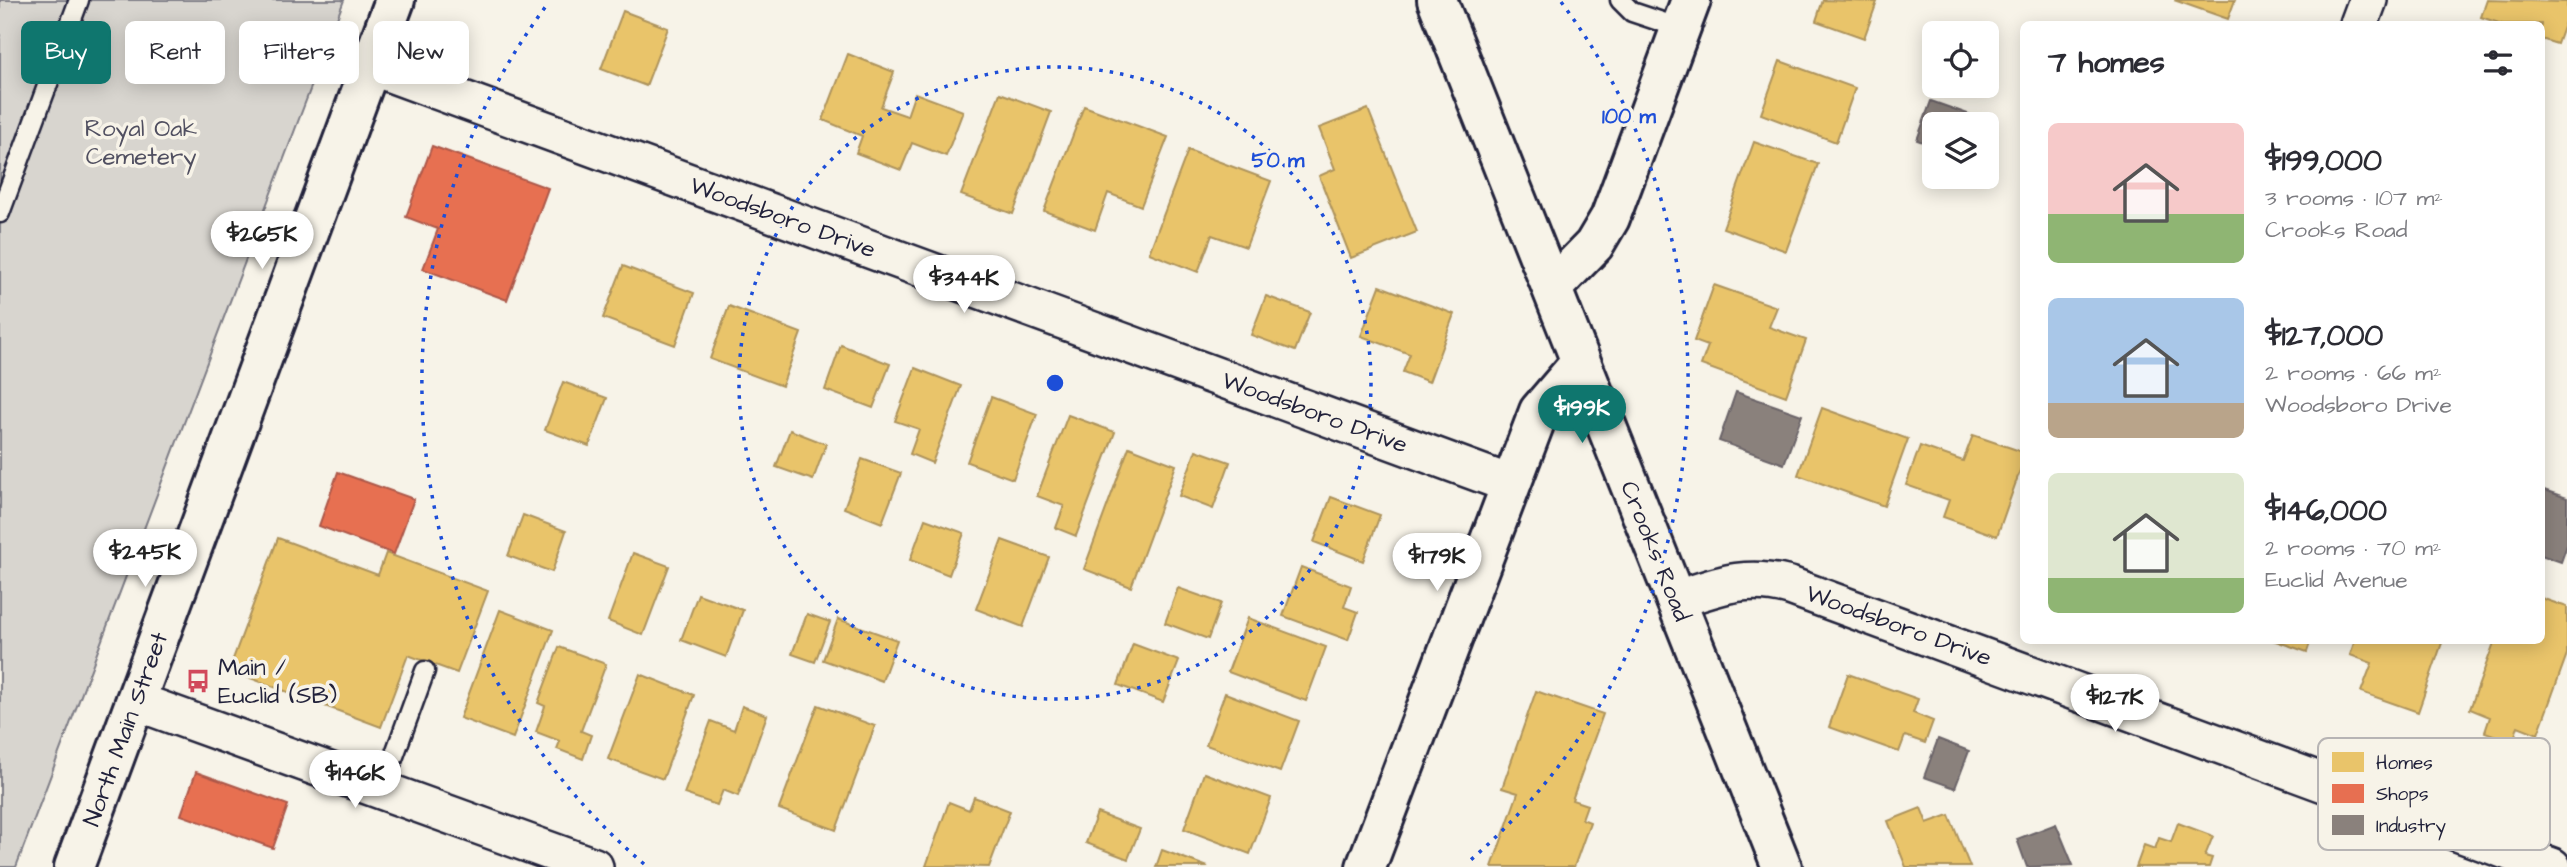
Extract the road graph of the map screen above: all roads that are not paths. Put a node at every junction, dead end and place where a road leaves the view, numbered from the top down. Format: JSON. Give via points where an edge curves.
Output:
{"nodes":[{"id":1,"x":79,"y":0,"type":"edge"},
{"id":2,"x":395,"y":0,"type":"edge"},
{"id":3,"x":1437,"y":0,"type":"edge"},
{"id":4,"x":1620,"y":0,"type":"edge"},
{"id":5,"x":2368,"y":0,"type":"edge"},
{"id":6,"x":1686,"y":14,"type":"edge"},
{"id":7,"x":2360,"y":21,"type":"edge"},
{"id":8,"x":372,"y":66,"type":"junction"},
{"id":9,"x":0,"y":213,"type":"edge"},
{"id":10,"x":1552,"y":288,"type":"junction"},
{"id":11,"x":1581,"y":362,"type":"junction"},
{"id":12,"x":1510,"y":484,"type":"junction"},
{"id":13,"x":1675,"y":600,"type":"junction"},
{"id":14,"x":425,"y":671,"type":"dead end"},
{"id":15,"x":135,"y":701,"type":"junction"},
{"id":16,"x":2318,"y":781,"type":"edge"},
{"id":17,"x":382,"y":789,"type":"junction"},
{"id":18,"x":2506,"y":850,"type":"edge"},
{"id":19,"x":74,"y":867,"type":"edge"},
{"id":20,"x":594,"y":867,"type":"edge"},
{"id":21,"x":1366,"y":867,"type":"edge"},
{"id":22,"x":1782,"y":867,"type":"edge"},
{"id":23,"x":2552,"y":867,"type":"edge"}],
"edges":[{"from":1,"to":9,"type":"lane"},
{"from":2,"to":8,"type":"main road","name":"North Main Street"},
{"from":3,"to":10,"type":"main road","name":"Crooks Road"},
{"from":4,"to":6,"type":"lane","via":[[1632,12]]},
{"from":5,"to":7,"type":"street"},
{"from":6,"to":10,"type":"main road","via":[[1610,218],[1594,244]]},
{"from":8,"to":12,"type":"street","name":"Woodsboro Drive"},
{"from":8,"to":15,"type":"main road","name":"North Main Street"},
{"from":10,"to":11,"type":"main road","name":"Crooks Road"},
{"from":11,"to":12,"type":"main road","via":[[1539,411]]},
{"from":11,"to":13,"type":"main road","name":"Crooks Road"},
{"from":12,"to":21,"type":"main road"},
{"from":13,"to":16,"type":"street","name":"Woodsboro Drive","via":[[1750,579],[1790,586]]},
{"from":13,"to":22,"type":"main road","name":"Crooks Road"},
{"from":14,"to":17,"type":"lane"},
{"from":15,"to":17,"type":"street"},
{"from":15,"to":19,"type":"main road","name":"North Main Street"},
{"from":17,"to":20,"type":"street"},
{"from":18,"to":23,"type":"street","name":"Woodsboro Drive"}]}
